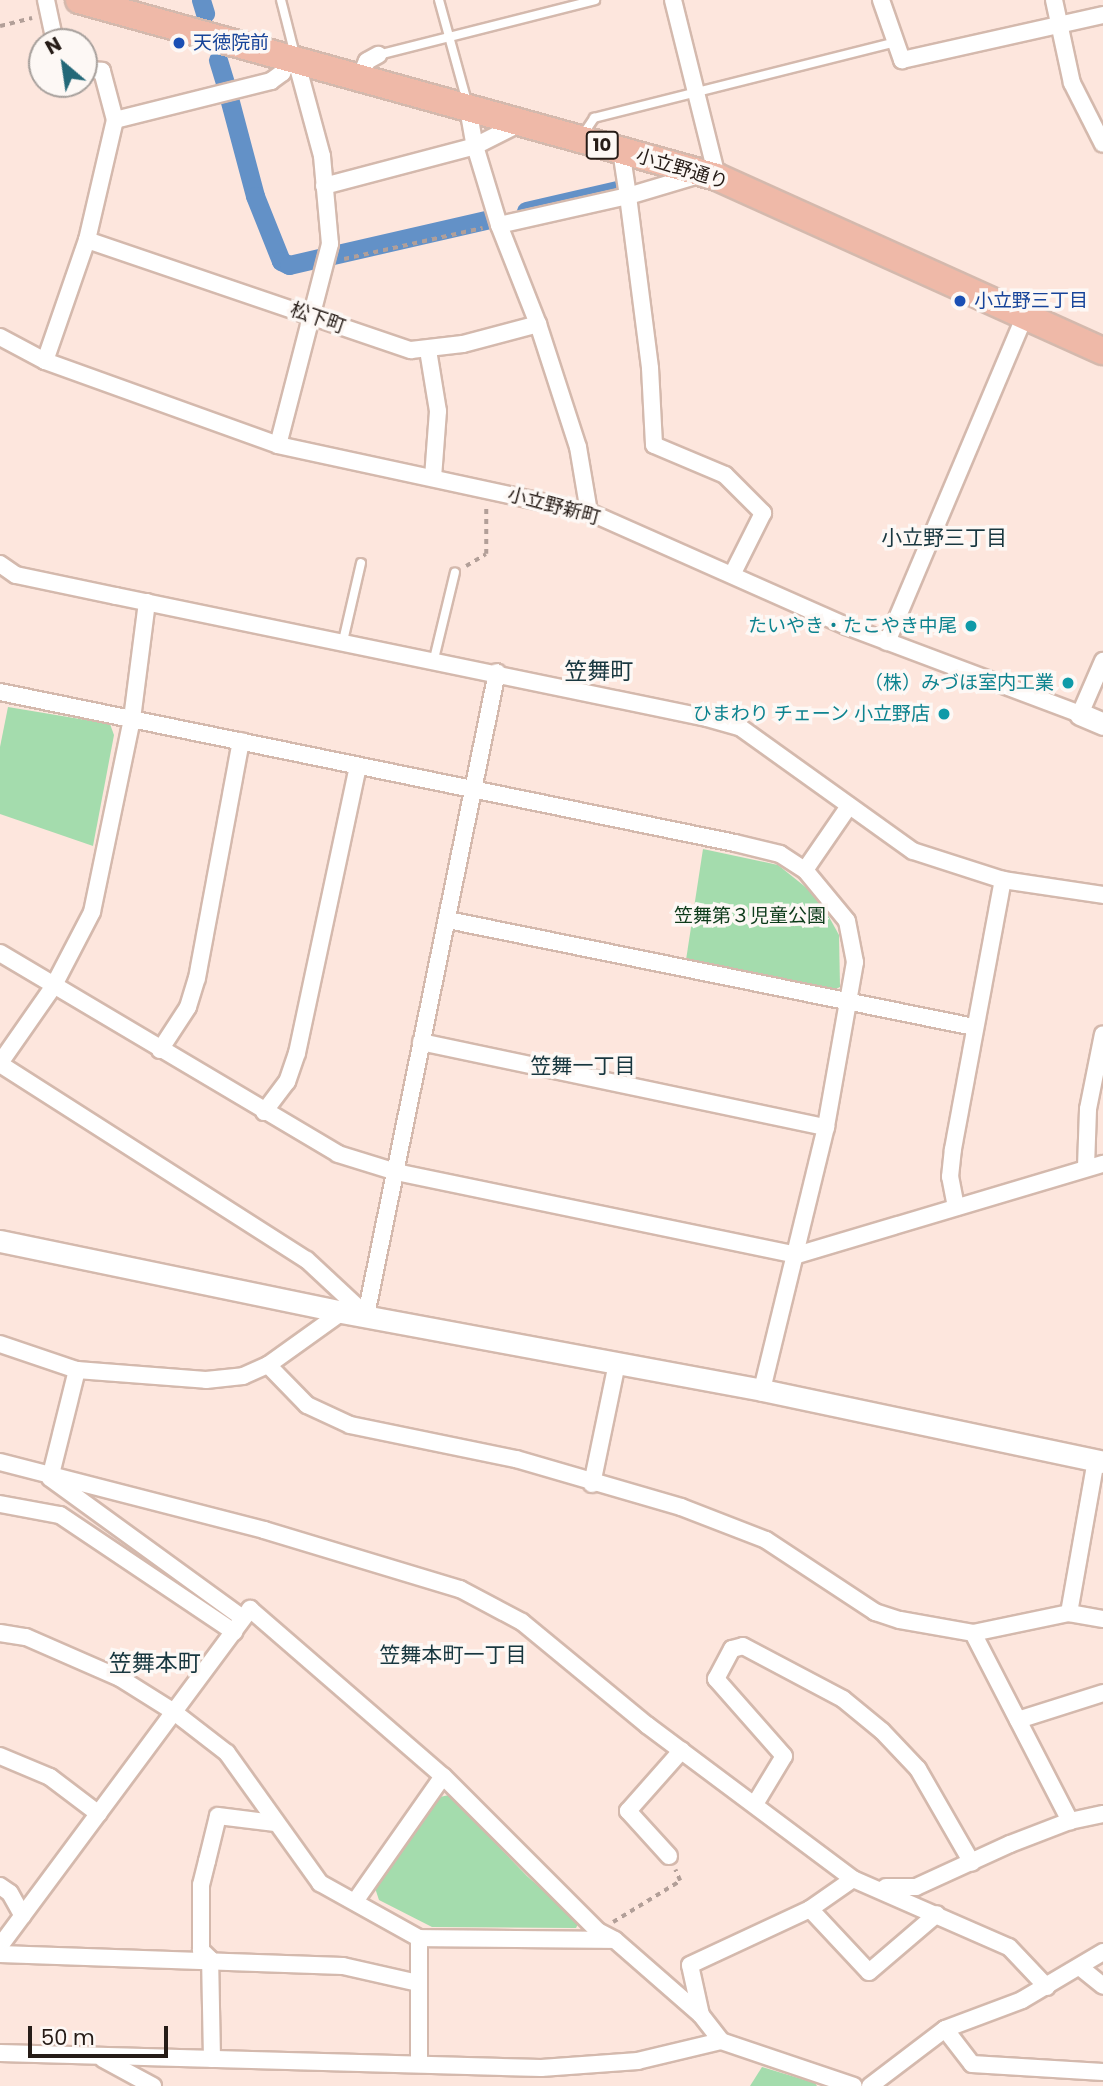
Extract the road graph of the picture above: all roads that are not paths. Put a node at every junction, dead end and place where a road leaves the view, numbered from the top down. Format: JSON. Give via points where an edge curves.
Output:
{"nodes":[{"id":1,"x":79,"y":0,"type":"edge"},
{"id":2,"x":281,"y":0,"type":"edge"},
{"id":3,"x":439,"y":0,"type":"edge"},
{"id":4,"x":595,"y":0,"type":"edge"},
{"id":5,"x":673,"y":0,"type":"edge"},
{"id":6,"x":881,"y":0,"type":"edge"},
{"id":7,"x":1054,"y":0,"type":"edge"},
{"id":8,"x":48,"y":7,"type":"edge"},
{"id":9,"x":1103,"y":15,"type":"edge"},
{"id":10,"x":1059,"y":23,"type":"junction"},
{"id":11,"x":52,"y":28,"type":"edge"},
{"id":12,"x":449,"y":37,"type":"junction"},
{"id":13,"x":893,"y":43,"type":"junction"},
{"id":14,"x":378,"y":55,"type":"joint"},
{"id":15,"x":293,"y":59,"type":"junction"},
{"id":16,"x":98,"y":71,"type":"edge"},
{"id":17,"x":360,"y":78,"type":"junction"},
{"id":18,"x":696,"y":91,"type":"junction"},
{"id":19,"x":468,"y":108,"type":"junction"},
{"id":20,"x":115,"y":120,"type":"junction"},
{"id":21,"x":521,"y":123,"type":"junction"},
{"id":22,"x":580,"y":139,"type":"junction"},
{"id":23,"x":1103,"y":144,"type":"edge"},
{"id":24,"x":475,"y":146,"type":"junction"},
{"id":25,"x":621,"y":150,"type":"junction"},
{"id":26,"x":711,"y":175,"type":"junction"},
{"id":27,"x":324,"y":186,"type":"junction"},
{"id":28,"x":628,"y":196,"type":"junction"},
{"id":29,"x":499,"y":225,"type":"junction"},
{"id":30,"x":87,"y":240,"type":"junction"},
{"id":31,"x":312,"y":316,"type":"junction"},
{"id":32,"x":1025,"y":316,"type":"junction"},
{"id":33,"x":538,"y":324,"type":"junction"},
{"id":34,"x":0,"y":337,"type":"edge"},
{"id":35,"x":428,"y":350,"type":"junction"},
{"id":36,"x":1103,"y":351,"type":"edge"},
{"id":37,"x":45,"y":361,"type":"junction"},
{"id":38,"x":278,"y":445,"type":"junction"},
{"id":39,"x":433,"y":477,"type":"junction"},
{"id":40,"x":589,"y":512,"type":"junction"},
{"id":41,"x":0,"y":564,"type":"edge"},
{"id":42,"x":361,"y":564,"type":"dead end"},
{"id":43,"x":455,"y":572,"type":"road end"},
{"id":44,"x":733,"y":573,"type":"junction"},
{"id":45,"x":147,"y":602,"type":"junction"},
{"id":46,"x":343,"y":641,"type":"junction"},
{"id":47,"x":887,"y":642,"type":"junction"},
{"id":48,"x":435,"y":659,"type":"junction"},
{"id":49,"x":1103,"y":661,"type":"edge"},
{"id":50,"x":497,"y":673,"type":"junction"},
{"id":51,"x":0,"y":692,"type":"edge"},
{"id":52,"x":1080,"y":714,"type":"junction"},
{"id":53,"x":1103,"y":716,"type":"edge"},
{"id":54,"x":132,"y":719,"type":"junction"},
{"id":55,"x":1103,"y":724,"type":"edge"},
{"id":56,"x":241,"y":741,"type":"junction"},
{"id":57,"x":358,"y":765,"type":"junction"},
{"id":58,"x":474,"y":787,"type":"junction"},
{"id":59,"x":849,"y":806,"type":"junction"},
{"id":60,"x":805,"y":870,"type":"junction"},
{"id":61,"x":1003,"y":880,"type":"junction"},
{"id":62,"x":1103,"y":895,"type":"edge"},
{"id":63,"x":448,"y":920,"type":"junction"},
{"id":64,"x":0,"y":953,"type":"edge"},
{"id":65,"x":53,"y":987,"type":"junction"},
{"id":66,"x":849,"y":1000,"type":"junction"},
{"id":67,"x":974,"y":1027,"type":"junction"},
{"id":68,"x":1103,"y":1034,"type":"edge"},
{"id":69,"x":421,"y":1042,"type":"junction"},
{"id":70,"x":160,"y":1050,"type":"junction"},
{"id":71,"x":0,"y":1063,"type":"edge"},
{"id":72,"x":264,"y":1112,"type":"junction"},
{"id":73,"x":826,"y":1127,"type":"junction"},
{"id":74,"x":1103,"y":1164,"type":"edge"},
{"id":75,"x":1086,"y":1167,"type":"junction"},
{"id":76,"x":396,"y":1172,"type":"junction"},
{"id":77,"x":956,"y":1207,"type":"junction"},
{"id":78,"x":0,"y":1241,"type":"edge"},
{"id":79,"x":797,"y":1255,"type":"junction"},
{"id":80,"x":342,"y":1312,"type":"junction"},
{"id":81,"x":366,"y":1315,"type":"junction"},
{"id":82,"x":0,"y":1344,"type":"edge"},
{"id":83,"x":617,"y":1363,"type":"junction"},
{"id":84,"x":268,"y":1365,"type":"junction"},
{"id":85,"x":77,"y":1370,"type":"junction"},
{"id":86,"x":762,"y":1390,"type":"junction"},
{"id":87,"x":1100,"y":1461,"type":"edge"},
{"id":88,"x":0,"y":1462,"type":"edge"},
{"id":89,"x":50,"y":1478,"type":"junction"},
{"id":90,"x":592,"y":1485,"type":"junction"},
{"id":91,"x":0,"y":1504,"type":"edge"},
{"id":92,"x":1069,"y":1613,"type":"junction"},
{"id":93,"x":243,"y":1618,"type":"junction"},
{"id":94,"x":1103,"y":1619,"type":"edge"},
{"id":95,"x":233,"y":1632,"type":"junction"},
{"id":96,"x":0,"y":1633,"type":"edge"},
{"id":97,"x":973,"y":1633,"type":"junction"},
{"id":98,"x":1103,"y":1693,"type":"edge"},
{"id":99,"x":174,"y":1712,"type":"junction"},
{"id":100,"x":1018,"y":1720,"type":"junction"},
{"id":101,"x":682,"y":1750,"type":"junction"},
{"id":102,"x":0,"y":1756,"type":"edge"},
{"id":103,"x":443,"y":1776,"type":"junction"},
{"id":104,"x":755,"y":1804,"type":"junction"},
{"id":105,"x":99,"y":1814,"type":"junction"},
{"id":106,"x":1103,"y":1814,"type":"edge"},
{"id":107,"x":1070,"y":1821,"type":"junction"},
{"id":108,"x":274,"y":1824,"type":"junction"},
{"id":109,"x":668,"y":1856,"type":"road end"},
{"id":110,"x":972,"y":1863,"type":"junction"},
{"id":111,"x":853,"y":1879,"type":"junction"},
{"id":112,"x":0,"y":1886,"type":"edge"},
{"id":113,"x":880,"y":1887,"type":"junction"},
{"id":114,"x":356,"y":1900,"type":"junction"},
{"id":115,"x":810,"y":1909,"type":"junction"},
{"id":116,"x":937,"y":1914,"type":"junction"},
{"id":117,"x":23,"y":1916,"type":"junction"},
{"id":118,"x":419,"y":1938,"type":"junction"},
{"id":119,"x":615,"y":1940,"type":"junction"},
{"id":120,"x":0,"y":1946,"type":"edge"},
{"id":121,"x":1103,"y":1952,"type":"edge"},
{"id":122,"x":0,"y":1954,"type":"edge"},
{"id":123,"x":210,"y":1959,"type":"junction"},
{"id":124,"x":1081,"y":1968,"type":"junction"},
{"id":125,"x":418,"y":1983,"type":"junction"},
{"id":126,"x":1103,"y":1986,"type":"edge"},
{"id":127,"x":1047,"y":1987,"type":"junction"},
{"id":128,"x":701,"y":2015,"type":"junction"},
{"id":129,"x":945,"y":2029,"type":"junction"},
{"id":130,"x":721,"y":2041,"type":"junction"},
{"id":131,"x":0,"y":2053,"type":"edge"},
{"id":132,"x":97,"y":2057,"type":"junction"},
{"id":133,"x":212,"y":2059,"type":"junction"},
{"id":134,"x":419,"y":2064,"type":"junction"},
{"id":135,"x":1103,"y":2072,"type":"edge"},
{"id":136,"x":148,"y":2085,"type":"edge"},
{"id":137,"x":854,"y":2086,"type":"edge"},
{"id":138,"x":870,"y":2086,"type":"edge"}],
"edges":[{"from":1,"to":15,"type":"main road","name":"小立野通り","number":"10"},
{"from":2,"to":15,"type":"lane"},
{"from":3,"to":12,"type":"lane"},
{"from":4,"to":12,"type":"lane"},
{"from":5,"to":18,"type":"street"},
{"from":6,"to":13,"type":"street"},
{"from":7,"to":10,"type":"street"},
{"from":8,"to":11,"type":"street"},
{"from":9,"to":10,"type":"street"},
{"from":10,"to":13,"type":"street","via":[[902,60]]},
{"from":10,"to":23,"type":"street","via":[[1072,83]]},
{"from":12,"to":14,"type":"lane"},
{"from":12,"to":19,"type":"lane"},
{"from":13,"to":18,"type":"lane"},
{"from":14,"to":17,"type":"street","via":[[367,61]]},
{"from":15,"to":17,"type":"main road","name":"小立野通り","number":"10"},
{"from":15,"to":20,"type":"street","via":[[271,81]]},
{"from":15,"to":27,"type":"street","via":[[322,156]]},
{"from":16,"to":20,"type":"street","via":[[102,71]]},
{"from":17,"to":19,"type":"main road","name":"小立野通り","number":"10"},
{"from":18,"to":22,"type":"lane","via":[[594,118]]},
{"from":18,"to":26,"type":"street"},
{"from":19,"to":21,"type":"main road","name":"小立野通り","number":"10"},
{"from":19,"to":24,"type":"street"},
{"from":20,"to":30,"type":"street"},
{"from":21,"to":22,"type":"main road","name":"小立野通り","number":"10"},
{"from":21,"to":24,"type":"street"},
{"from":22,"to":25,"type":"main road","name":"小立野通り","number":"10"},
{"from":24,"to":27,"type":"street"},
{"from":24,"to":29,"type":"street"},
{"from":25,"to":26,"type":"main road","name":"小立野通り","number":"10"},
{"from":25,"to":28,"type":"street"},
{"from":26,"to":28,"type":"street"},
{"from":26,"to":32,"type":"main road","name":"小立野通り","number":"10"},
{"from":27,"to":31,"type":"street","via":[[330,243]]},
{"from":28,"to":29,"type":"street"},
{"from":28,"to":44,"type":"street","via":[[650,368],[654,445],[725,475],[763,513]]},
{"from":29,"to":33,"type":"street"},
{"from":30,"to":31,"type":"street","name":"松下町"},
{"from":30,"to":37,"type":"street"},
{"from":31,"to":35,"type":"street","name":"松下町","via":[[411,350]]},
{"from":31,"to":38,"type":"street"},
{"from":32,"to":36,"type":"main road","name":"小立野通り","number":"10"},
{"from":32,"to":47,"type":"street"},
{"from":33,"to":35,"type":"street"},
{"from":33,"to":40,"type":"street","via":[[578,447]]},
{"from":34,"to":37,"type":"street","name":"小立野新町"},
{"from":35,"to":39,"type":"street","via":[[438,411]]},
{"from":37,"to":38,"type":"street","name":"小立野新町"},
{"from":38,"to":39,"type":"street","name":"小立野新町"},
{"from":39,"to":40,"type":"street","name":"小立野新町"},
{"from":40,"to":44,"type":"street","name":"小立野新町"},
{"from":41,"to":45,"type":"street","via":[[16,575]]},
{"from":42,"to":46,"type":"lane"},
{"from":43,"to":48,"type":"lane"},
{"from":44,"to":47,"type":"street","name":"小立野新町"},
{"from":45,"to":46,"type":"street"},
{"from":45,"to":54,"type":"street"},
{"from":46,"to":48,"type":"street"},
{"from":47,"to":52,"type":"street","name":"小立野新町"},
{"from":48,"to":50,"type":"street"},
{"from":49,"to":52,"type":"street"},
{"from":50,"to":58,"type":"street"},
{"from":50,"to":59,"type":"street","via":[[741,728]]},
{"from":51,"to":54,"type":"street"},
{"from":52,"to":53,"type":"street","name":"小立野新町"},
{"from":52,"to":55,"type":"street"},
{"from":54,"to":56,"type":"street"},
{"from":54,"to":65,"type":"street","via":[[92,912]]},
{"from":56,"to":57,"type":"street"},
{"from":56,"to":70,"type":"street","via":[[197,978],[188,1007]]},
{"from":57,"to":58,"type":"street"},
{"from":57,"to":72,"type":"street","via":[[297,1053],[287,1082]]},
{"from":58,"to":60,"type":"street","via":[[780,854]]},
{"from":58,"to":63,"type":"street"},
{"from":59,"to":60,"type":"street"},
{"from":59,"to":61,"type":"street","via":[[913,851]]},
{"from":60,"to":66,"type":"street","via":[[847,921],[855,962]]},
{"from":61,"to":62,"type":"street"},
{"from":61,"to":67,"type":"street"},
{"from":63,"to":66,"type":"street"},
{"from":63,"to":69,"type":"street"},
{"from":64,"to":65,"type":"street"},
{"from":65,"to":70,"type":"street"},
{"from":65,"to":71,"type":"street"},
{"from":66,"to":67,"type":"street"},
{"from":66,"to":73,"type":"street"},
{"from":67,"to":77,"type":"street","via":[[952,1158]]},
{"from":68,"to":75,"type":"street","via":[[1088,1110]]},
{"from":69,"to":73,"type":"street"},
{"from":69,"to":76,"type":"street"},
{"from":70,"to":72,"type":"street"},
{"from":71,"to":81,"type":"street","via":[[307,1260]]},
{"from":72,"to":76,"type":"street","via":[[338,1153]]},
{"from":73,"to":79,"type":"street"},
{"from":74,"to":75,"type":"street"},
{"from":75,"to":77,"type":"street"},
{"from":76,"to":79,"type":"street"},
{"from":76,"to":81,"type":"street"},
{"from":77,"to":79,"type":"street"},
{"from":78,"to":80,"type":"street"},
{"from":79,"to":86,"type":"street"},
{"from":80,"to":81,"type":"street"},
{"from":80,"to":84,"type":"street"},
{"from":81,"to":83,"type":"street"},
{"from":82,"to":85,"type":"street"},
{"from":83,"to":86,"type":"street"},
{"from":83,"to":90,"type":"street"},
{"from":84,"to":85,"type":"street","via":[[243,1376],[206,1380]]},
{"from":84,"to":90,"type":"street","via":[[307,1405],[350,1425],[516,1460]]},
{"from":85,"to":89,"type":"street"},
{"from":86,"to":87,"type":"street"},
{"from":87,"to":92,"type":"street"},
{"from":88,"to":89,"type":"street"},
{"from":89,"to":93,"type":"street"},
{"from":89,"to":101,"type":"street","via":[[264,1530],[460,1589],[522,1622]]},
{"from":90,"to":97,"type":"street","via":[[681,1507],[766,1540],[876,1612]]},
{"from":91,"to":95,"type":"street","via":[[60,1514]]},
{"from":92,"to":94,"type":"street"},
{"from":92,"to":97,"type":"street"},
{"from":93,"to":95,"type":"street"},
{"from":93,"to":103,"type":"street","via":[[250,1609]]},
{"from":95,"to":99,"type":"street"},
{"from":96,"to":99,"type":"street","via":[[26,1637],[120,1678]]},
{"from":97,"to":100,"type":"street"},
{"from":98,"to":100,"type":"street"},
{"from":99,"to":105,"type":"street"},
{"from":99,"to":108,"type":"street","via":[[226,1753]]},
{"from":100,"to":107,"type":"street"},
{"from":101,"to":104,"type":"street"},
{"from":101,"to":109,"type":"street","via":[[628,1811]]},
{"from":102,"to":105,"type":"street","via":[[50,1777]]},
{"from":103,"to":114,"type":"street"},
{"from":103,"to":119,"type":"street","via":[[598,1931]]},
{"from":104,"to":110,"type":"street","via":[[784,1756],[716,1678],[732,1649],[743,1646],[843,1699],[882,1731],[918,1769]]},
{"from":104,"to":111,"type":"street"},
{"from":105,"to":117,"type":"street"},
{"from":106,"to":107,"type":"street"},
{"from":107,"to":110,"type":"street"},
{"from":108,"to":114,"type":"street","via":[[320,1883]]},
{"from":108,"to":123,"type":"street","via":[[218,1816],[201,1885],[201,1950]]},
{"from":110,"to":113,"type":"street","via":[[916,1887]]},
{"from":111,"to":113,"type":"street"},
{"from":111,"to":115,"type":"street"},
{"from":112,"to":117,"type":"street","via":[[10,1893]]},
{"from":113,"to":116,"type":"street"},
{"from":114,"to":118,"type":"street"},
{"from":115,"to":116,"type":"street","via":[[869,1972]]},
{"from":115,"to":128,"type":"street","via":[[690,1965]]},
{"from":116,"to":127,"type":"street","via":[[1009,1947]]},
{"from":117,"to":120,"type":"street"},
{"from":118,"to":119,"type":"street"},
{"from":118,"to":125,"type":"street"},
{"from":119,"to":128,"type":"street"},
{"from":121,"to":124,"type":"street"},
{"from":122,"to":123,"type":"street"},
{"from":123,"to":125,"type":"street","via":[[343,1966]]},
{"from":123,"to":133,"type":"street"},
{"from":124,"to":126,"type":"street"},
{"from":124,"to":127,"type":"street"},
{"from":125,"to":134,"type":"street"},
{"from":127,"to":129,"type":"street"},
{"from":128,"to":130,"type":"street"},
{"from":129,"to":135,"type":"street","via":[[972,2064]]},
{"from":129,"to":138,"type":"street"},
{"from":130,"to":134,"type":"street","via":[[638,2061],[569,2066]]},
{"from":130,"to":137,"type":"street"},
{"from":131,"to":132,"type":"street"},
{"from":132,"to":133,"type":"street"},
{"from":132,"to":136,"type":"street"},
{"from":133,"to":134,"type":"street"}]}
